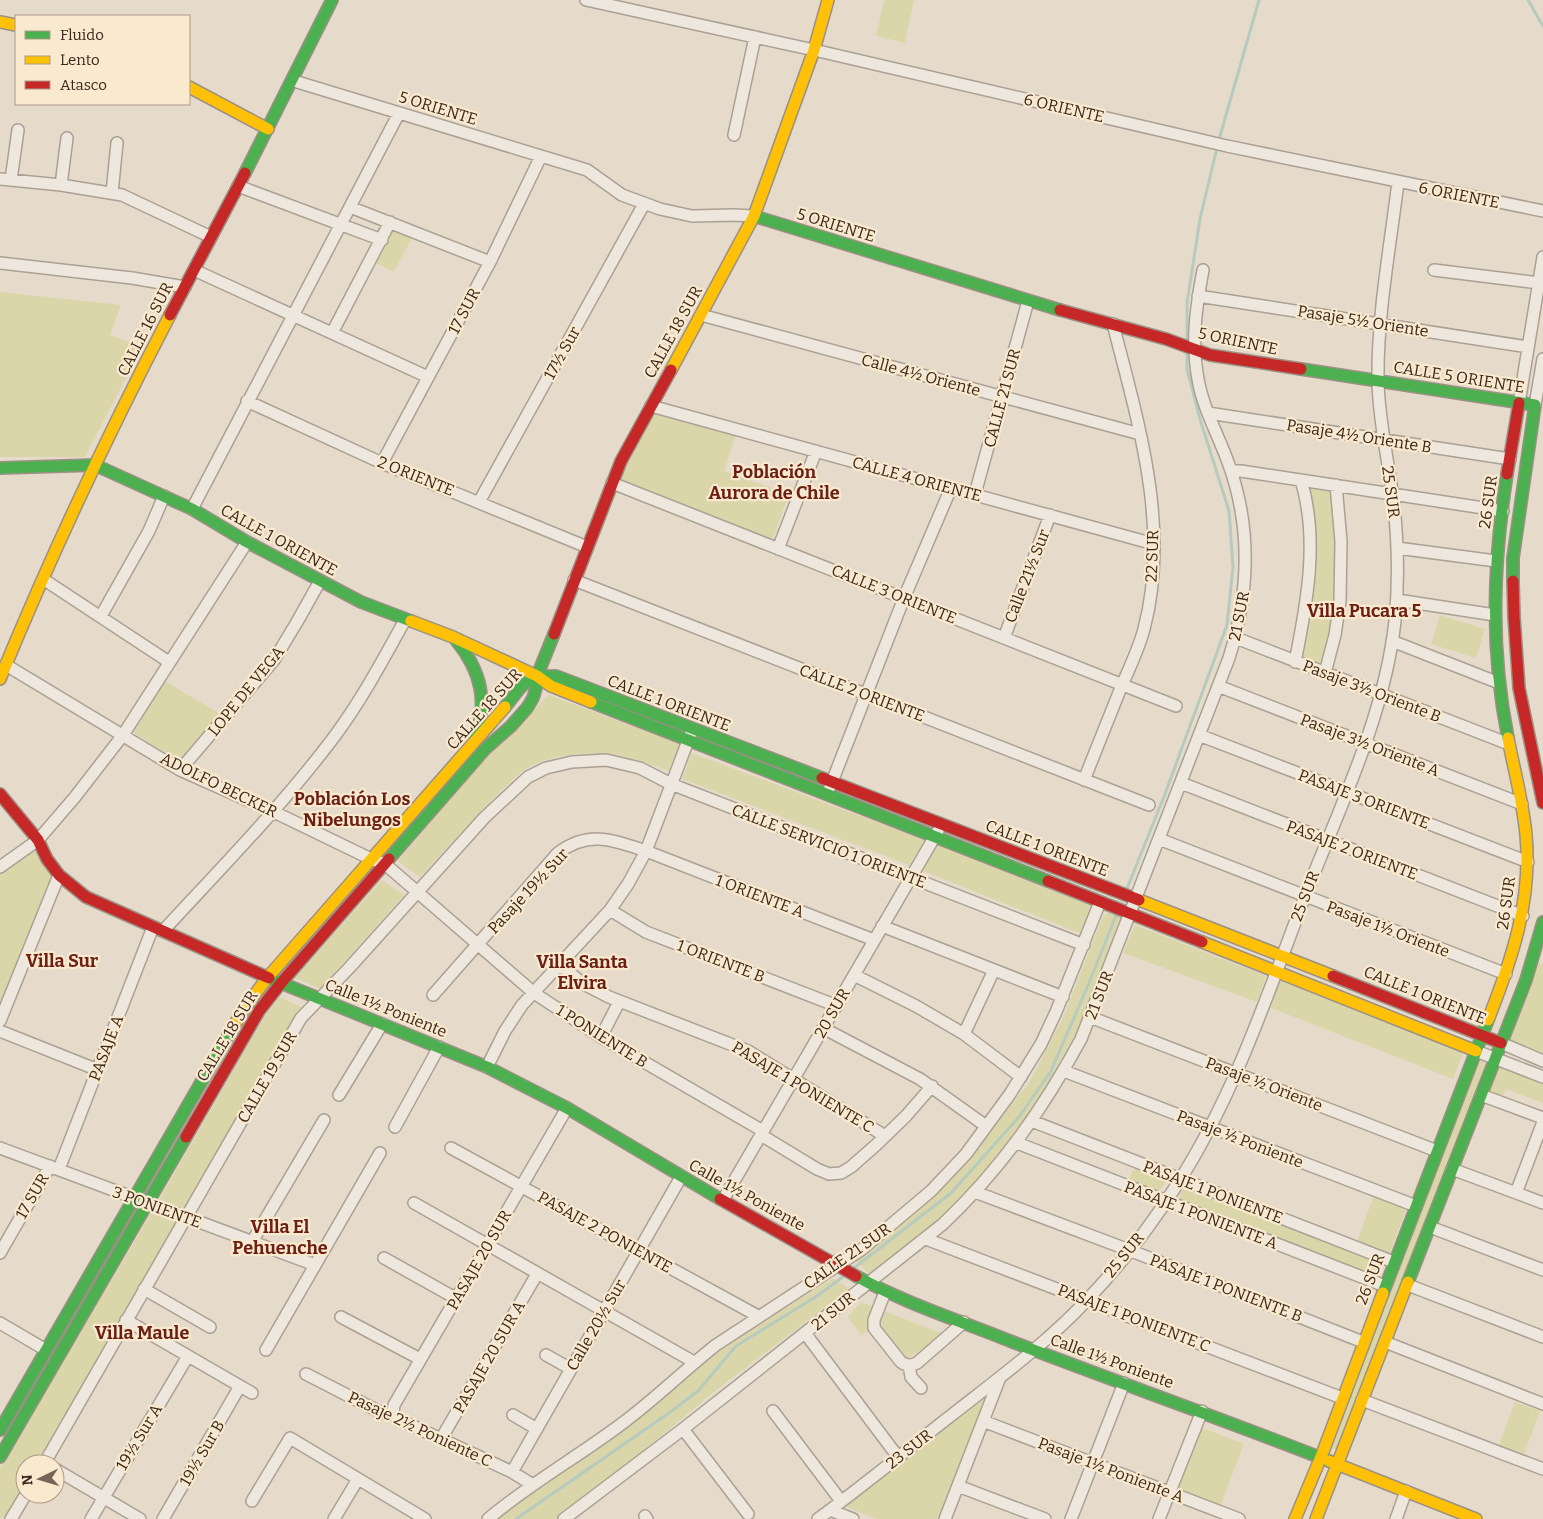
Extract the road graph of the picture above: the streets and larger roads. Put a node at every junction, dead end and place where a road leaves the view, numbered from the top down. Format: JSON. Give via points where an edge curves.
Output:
{"nodes":[{"id":1,"x":332,"y":0,"type":"edge"},
{"id":2,"x":586,"y":0,"type":"edge"},
{"id":3,"x":828,"y":0,"type":"edge"},
{"id":4,"x":0,"y":22,"type":"edge"},
{"id":5,"x":15,"y":24,"type":"edge"},
{"id":6,"x":755,"y":38,"type":"junction"},
{"id":7,"x":814,"y":50,"type":"junction"},
{"id":8,"x":294,"y":81,"type":"junction"},
{"id":9,"x":190,"y":89,"type":"edge"},
{"id":10,"x":399,"y":113,"type":"junction"},
{"id":11,"x":18,"y":130,"type":"dead end"},
{"id":12,"x":268,"y":130,"type":"junction"},
{"id":13,"x":734,"y":136,"type":"dead end"},
{"id":14,"x":67,"y":138,"type":"dead end"},
{"id":15,"x":117,"y":143,"type":"dead end"},
{"id":16,"x":541,"y":156,"type":"junction"},
{"id":17,"x":6,"y":179,"type":"edge"},
{"id":18,"x":1398,"y":182,"type":"junction"},
{"id":19,"x":61,"y":185,"type":"junction"},
{"id":20,"x":238,"y":186,"type":"junction"},
{"id":21,"x":112,"y":193,"type":"junction"},
{"id":22,"x":644,"y":204,"type":"junction"},
{"id":23,"x":350,"y":207,"type":"junction"},
{"id":24,"x":1543,"y":211,"type":"edge"},
{"id":25,"x":754,"y":216,"type":"junction"},
{"id":26,"x":390,"y":222,"type":"junction"},
{"id":27,"x":340,"y":225,"type":"junction"},
{"id":28,"x":211,"y":237,"type":"junction"},
{"id":29,"x":382,"y":240,"type":"junction"},
{"id":30,"x":1543,"y":257,"type":"edge"},
{"id":31,"x":0,"y":262,"type":"edge"},
{"id":32,"x":490,"y":262,"type":"junction"},
{"id":33,"x":194,"y":270,"type":"junction"},
{"id":34,"x":1203,"y":270,"type":"dead end"},
{"id":35,"x":1434,"y":270,"type":"dead end"},
{"id":36,"x":1539,"y":283,"type":"junction"},
{"id":37,"x":185,"y":287,"type":"junction"},
{"id":38,"x":1198,"y":296,"type":"junction"},
{"id":39,"x":1028,"y":301,"type":"junction"},
{"id":40,"x":293,"y":315,"type":"junction"},
{"id":41,"x":702,"y":315,"type":"junction"},
{"id":42,"x":1113,"y":324,"type":"junction"},
{"id":43,"x":1381,"y":324,"type":"junction"},
{"id":44,"x":332,"y":333,"type":"junction"},
{"id":45,"x":1528,"y":347,"type":"junction"},
{"id":46,"x":1189,"y":348,"type":"junction"},
{"id":47,"x":1543,"y":359,"type":"edge"},
{"id":48,"x":428,"y":377,"type":"junction"},
{"id":49,"x":1378,"y":381,"type":"junction"},
{"id":50,"x":1002,"y":397,"type":"junction"},
{"id":51,"x":247,"y":401,"type":"junction"},
{"id":52,"x":1519,"y":403,"type":"junction"},
{"id":53,"x":1536,"y":405,"type":"junction"},
{"id":54,"x":650,"y":406,"type":"junction"},
{"id":55,"x":1208,"y":413,"type":"junction"},
{"id":56,"x":1140,"y":434,"type":"junction"},
{"id":57,"x":1383,"y":440,"type":"junction"},
{"id":58,"x":816,"y":451,"type":"junction"},
{"id":59,"x":1510,"y":459,"type":"junction"},
{"id":60,"x":382,"y":463,"type":"junction"},
{"id":61,"x":95,"y":465,"type":"junction"},
{"id":62,"x":0,"y":468,"type":"edge"},
{"id":63,"x":1232,"y":471,"type":"junction"},
{"id":64,"x":1301,"y":480,"type":"junction"},
{"id":65,"x":612,"y":483,"type":"junction"},
{"id":66,"x":1336,"y":485,"type":"junction"},
{"id":67,"x":951,"y":488,"type":"junction"},
{"id":68,"x":975,"y":494,"type":"junction"},
{"id":69,"x":1392,"y":494,"type":"junction"},
{"id":70,"x":164,"y":496,"type":"junction"},
{"id":71,"x":479,"y":502,"type":"junction"},
{"id":72,"x":192,"y":509,"type":"junction"},
{"id":73,"x":1503,"y":511,"type":"junction"},
{"id":74,"x":1050,"y":515,"type":"junction"},
{"id":75,"x":247,"y":542,"type":"junction"},
{"id":76,"x":1154,"y":544,"type":"junction"},
{"id":77,"x":587,"y":547,"type":"junction"},
{"id":78,"x":1397,"y":548,"type":"junction"},
{"id":79,"x":778,"y":549,"type":"junction"},
{"id":80,"x":1496,"y":561,"type":"junction"},
{"id":81,"x":43,"y":579,"type":"junction"},
{"id":82,"x":574,"y":580,"type":"junction"},
{"id":83,"x":320,"y":581,"type":"junction"},
{"id":84,"x":904,"y":598,"type":"junction"},
{"id":85,"x":1397,"y":600,"type":"junction"},
{"id":86,"x":1495,"y":615,"type":"junction"},
{"id":87,"x":101,"y":616,"type":"junction"},
{"id":88,"x":405,"y":620,"type":"junction"},
{"id":89,"x":453,"y":637,"type":"junction"},
{"id":90,"x":1004,"y":638,"type":"junction"},
{"id":91,"x":1236,"y":638,"type":"junction"},
{"id":92,"x":1392,"y":642,"type":"junction"},
{"id":93,"x":169,"y":662,"type":"junction"},
{"id":94,"x":1295,"y":662,"type":"junction"},
{"id":95,"x":6,"y":665,"type":"junction"},
{"id":96,"x":1325,"y":673,"type":"junction"},
{"id":97,"x":537,"y":676,"type":"junction"},
{"id":98,"x":0,"y":679,"type":"edge"},
{"id":99,"x":1499,"y":683,"type":"junction"},
{"id":100,"x":1122,"y":684,"type":"junction"},
{"id":101,"x":1218,"y":686,"type":"junction"},
{"id":102,"x":866,"y":694,"type":"junction"},
{"id":103,"x":1380,"y":694,"type":"junction"},
{"id":104,"x":1176,"y":706,"type":"dead end"},
{"id":105,"x":693,"y":729,"type":"junction"},
{"id":106,"x":123,"y":735,"type":"junction"},
{"id":107,"x":1199,"y":735,"type":"junction"},
{"id":108,"x":688,"y":740,"type":"junction"},
{"id":109,"x":1365,"y":743,"type":"junction"},
{"id":110,"x":1509,"y":744,"type":"junction"},
{"id":111,"x":473,"y":745,"type":"junction"},
{"id":112,"x":572,"y":762,"type":"joint"},
{"id":113,"x":180,"y":770,"type":"junction"},
{"id":114,"x":1084,"y":780,"type":"junction"},
{"id":115,"x":832,"y":783,"type":"junction"},
{"id":116,"x":670,"y":784,"type":"junction"},
{"id":117,"x":1181,"y":784,"type":"junction"},
{"id":118,"x":1346,"y":792,"type":"junction"},
{"id":119,"x":0,"y":794,"type":"edge"},
{"id":120,"x":827,"y":794,"type":"junction"},
{"id":121,"x":1543,"y":802,"type":"edge"},
{"id":122,"x":1522,"y":804,"type":"junction"},
{"id":123,"x":1149,"y":806,"type":"dead end"},
{"id":124,"x":272,"y":811,"type":"junction"},
{"id":125,"x":942,"y":825,"type":"junction"},
{"id":126,"x":935,"y":836,"type":"junction"},
{"id":127,"x":38,"y":840,"type":"junction"},
{"id":128,"x":1159,"y":840,"type":"junction"},
{"id":129,"x":1327,"y":840,"type":"junction"},
{"id":130,"x":646,"y":851,"type":"junction"},
{"id":131,"x":371,"y":859,"type":"junction"},
{"id":132,"x":1528,"y":862,"type":"junction"},
{"id":133,"x":385,"y":864,"type":"junction"},
{"id":134,"x":0,"y":867,"type":"edge"},
{"id":135,"x":59,"y":875,"type":"junction"},
{"id":136,"x":911,"y":877,"type":"junction"},
{"id":137,"x":418,"y":892,"type":"junction"},
{"id":138,"x":1305,"y":896,"type":"junction"},
{"id":139,"x":1128,"y":897,"type":"junction"},
{"id":140,"x":1100,"y":902,"type":"junction"},
{"id":141,"x":610,"y":910,"type":"junction"},
{"id":142,"x":1122,"y":911,"type":"junction"},
{"id":143,"x":1523,"y":916,"type":"junction"},
{"id":144,"x":1543,"y":922,"type":"edge"},
{"id":145,"x":882,"y":926,"type":"junction"},
{"id":146,"x":158,"y":929,"type":"junction"},
{"id":147,"x":874,"y":940,"type":"junction"},
{"id":148,"x":478,"y":944,"type":"junction"},
{"id":149,"x":1084,"y":945,"type":"junction"},
{"id":150,"x":1282,"y":955,"type":"junction"},
{"id":151,"x":559,"y":964,"type":"junction"},
{"id":152,"x":994,"y":970,"type":"junction"},
{"id":153,"x":1275,"y":971,"type":"junction"},
{"id":154,"x":1506,"y":974,"type":"junction"},
{"id":155,"x":854,"y":975,"type":"junction"},
{"id":156,"x":268,"y":978,"type":"junction"},
{"id":157,"x":281,"y":983,"type":"junction"},
{"id":158,"x":534,"y":993,"type":"junction"},
{"id":159,"x":433,"y":995,"type":"dead end"},
{"id":160,"x":1063,"y":997,"type":"junction"},
{"id":161,"x":319,"y":999,"type":"junction"},
{"id":162,"x":619,"y":1002,"type":"junction"},
{"id":163,"x":836,"y":1006,"type":"junction"},
{"id":164,"x":1090,"y":1017,"type":"junction"},
{"id":165,"x":0,"y":1021,"type":"edge"},
{"id":166,"x":382,"y":1024,"type":"junction"},
{"id":167,"x":823,"y":1028,"type":"junction"},
{"id":168,"x":0,"y":1031,"type":"edge"},
{"id":169,"x":964,"y":1034,"type":"junction"},
{"id":170,"x":1482,"y":1035,"type":"junction"},
{"id":171,"x":600,"y":1037,"type":"junction"},
{"id":172,"x":1501,"y":1043,"type":"junction"},
{"id":173,"x":440,"y":1047,"type":"junction"},
{"id":174,"x":1476,"y":1051,"type":"junction"},
{"id":175,"x":1495,"y":1058,"type":"junction"},
{"id":176,"x":1543,"y":1061,"type":"edge"},
{"id":177,"x":488,"y":1067,"type":"junction"},
{"id":178,"x":98,"y":1070,"type":"junction"},
{"id":179,"x":1064,"y":1072,"type":"junction"},
{"id":180,"x":1236,"y":1073,"type":"junction"},
{"id":181,"x":1543,"y":1077,"type":"edge"},
{"id":182,"x":1021,"y":1078,"type":"junction"},
{"id":183,"x":794,"y":1079,"type":"junction"},
{"id":184,"x":932,"y":1086,"type":"junction"},
{"id":185,"x":339,"y":1095,"type":"dead end"},
{"id":186,"x":1481,"y":1095,"type":"junction"},
{"id":187,"x":567,"y":1108,"type":"junction"},
{"id":188,"x":1543,"y":1118,"type":"edge"},
{"id":189,"x":324,"y":1120,"type":"dead end"},
{"id":190,"x":1032,"y":1121,"type":"junction"},
{"id":191,"x":1543,"y":1122,"type":"edge"},
{"id":192,"x":986,"y":1126,"type":"junction"},
{"id":193,"x":395,"y":1127,"type":"dead end"},
{"id":194,"x":1210,"y":1128,"type":"junction"},
{"id":195,"x":762,"y":1133,"type":"junction"},
{"id":196,"x":885,"y":1136,"type":"junction"},
{"id":197,"x":1017,"y":1143,"type":"junction"},
{"id":198,"x":0,"y":1148,"type":"edge"},
{"id":199,"x":451,"y":1148,"type":"dead end"},
{"id":200,"x":1437,"y":1151,"type":"junction"},
{"id":201,"x":380,"y":1152,"type":"dead end"},
{"id":202,"x":54,"y":1168,"type":"junction"},
{"id":203,"x":1452,"y":1169,"type":"junction"},
{"id":204,"x":681,"y":1177,"type":"junction"},
{"id":205,"x":1180,"y":1180,"type":"junction"},
{"id":206,"x":521,"y":1186,"type":"junction"},
{"id":207,"x":975,"y":1192,"type":"junction"},
{"id":208,"x":1516,"y":1193,"type":"junction"},
{"id":209,"x":134,"y":1198,"type":"junction"},
{"id":210,"x":723,"y":1200,"type":"junction"},
{"id":211,"x":1166,"y":1201,"type":"junction"},
{"id":212,"x":147,"y":1203,"type":"junction"},
{"id":213,"x":414,"y":1203,"type":"dead end"},
{"id":214,"x":1543,"y":1203,"type":"edge"},
{"id":215,"x":1416,"y":1206,"type":"junction"},
{"id":216,"x":186,"y":1217,"type":"junction"},
{"id":217,"x":1430,"y":1227,"type":"junction"},
{"id":218,"x":926,"y":1239,"type":"junction"},
{"id":219,"x":252,"y":1242,"type":"junction"},
{"id":220,"x":488,"y":1244,"type":"junction"},
{"id":221,"x":1129,"y":1250,"type":"junction"},
{"id":222,"x":639,"y":1251,"type":"junction"},
{"id":223,"x":0,"y":1253,"type":"edge"},
{"id":224,"x":384,"y":1258,"type":"dead end"},
{"id":225,"x":1394,"y":1262,"type":"junction"},
{"id":226,"x":315,"y":1266,"type":"junction"},
{"id":227,"x":842,"y":1267,"type":"junction"},
{"id":228,"x":1543,"y":1270,"type":"edge"},
{"id":229,"x":537,"y":1274,"type":"junction"},
{"id":230,"x":864,"y":1281,"type":"junction"},
{"id":231,"x":1408,"y":1285,"type":"junction"},
{"id":232,"x":1385,"y":1286,"type":"junction"},
{"id":233,"x":144,"y":1289,"type":"junction"},
{"id":234,"x":886,"y":1292,"type":"junction"},
{"id":235,"x":456,"y":1299,"type":"junction"},
{"id":236,"x":1088,"y":1300,"type":"junction"},
{"id":237,"x":604,"y":1311,"type":"junction"},
{"id":238,"x":758,"y":1316,"type":"junction"},
{"id":239,"x":341,"y":1317,"type":"dead end"},
{"id":240,"x":126,"y":1320,"type":"junction"},
{"id":241,"x":964,"y":1322,"type":"junction"},
{"id":242,"x":0,"y":1323,"type":"edge"},
{"id":243,"x":210,"y":1327,"type":"dead end"},
{"id":244,"x":804,"y":1333,"type":"junction"},
{"id":245,"x":1543,"y":1337,"type":"edge"},
{"id":246,"x":1363,"y":1342,"type":"junction"},
{"id":247,"x":1385,"y":1342,"type":"junction"},
{"id":248,"x":46,"y":1350,"type":"junction"},
{"id":249,"x":266,"y":1350,"type":"dead end"},
{"id":250,"x":1034,"y":1350,"type":"junction"},
{"id":251,"x":546,"y":1355,"type":"dead end"},
{"id":252,"x":188,"y":1356,"type":"junction"},
{"id":253,"x":420,"y":1360,"type":"junction"},
{"id":254,"x":694,"y":1362,"type":"junction"},
{"id":255,"x":909,"y":1365,"type":"junction"},
{"id":256,"x":571,"y":1369,"type":"junction"},
{"id":257,"x":306,"y":1374,"type":"dead end"},
{"id":258,"x":999,"y":1378,"type":"junction"},
{"id":259,"x":1124,"y":1383,"type":"junction"},
{"id":260,"x":240,"y":1386,"type":"junction"},
{"id":261,"x":921,"y":1388,"type":"dead end"},
{"id":262,"x":252,"y":1393,"type":"dead end"},
{"id":263,"x":1342,"y":1398,"type":"junction"},
{"id":264,"x":1362,"y":1400,"type":"junction"},
{"id":265,"x":1543,"y":1404,"type":"edge"},
{"id":266,"x":773,"y":1411,"type":"dead end"},
{"id":267,"x":1202,"y":1411,"type":"junction"},
{"id":268,"x":393,"y":1413,"type":"junction"},
{"id":269,"x":513,"y":1415,"type":"dead end"},
{"id":270,"x":983,"y":1421,"type":"junction"},
{"id":271,"x":537,"y":1429,"type":"junction"},
{"id":272,"x":683,"y":1429,"type":"junction"},
{"id":273,"x":0,"y":1430,"type":"edge"},
{"id":274,"x":441,"y":1439,"type":"junction"},
{"id":275,"x":54,"y":1454,"type":"edge"},
{"id":276,"x":0,"y":1457,"type":"edge"},
{"id":277,"x":898,"y":1457,"type":"junction"},
{"id":278,"x":1321,"y":1458,"type":"junction"},
{"id":279,"x":1093,"y":1463,"type":"junction"},
{"id":280,"x":1338,"y":1464,"type":"junction"},
{"id":281,"x":1543,"y":1469,"type":"edge"},
{"id":282,"x":512,"y":1472,"type":"junction"},
{"id":283,"x":65,"y":1475,"type":"edge"},
{"id":284,"x":358,"y":1479,"type":"junction"},
{"id":285,"x":533,"y":1485,"type":"junction"},
{"id":286,"x":958,"y":1486,"type":"junction"},
{"id":287,"x":1406,"y":1491,"type":"junction"},
{"id":288,"x":1170,"y":1492,"type":"junction"},
{"id":289,"x":104,"y":1497,"type":"junction"},
{"id":290,"x":252,"y":1501,"type":"dead end"},
{"id":291,"x":841,"y":1501,"type":"junction"},
{"id":292,"x":20,"y":1504,"type":"edge"},
{"id":293,"x":830,"y":1510,"type":"junction"},
{"id":294,"x":748,"y":1514,"type":"dead end"},
{"id":295,"x":1461,"y":1516,"type":"edge"},
{"id":296,"x":11,"y":1519,"type":"edge"},
{"id":297,"x":91,"y":1519,"type":"edge"},
{"id":298,"x":140,"y":1519,"type":"edge"},
{"id":299,"x":163,"y":1519,"type":"edge"},
{"id":300,"x":334,"y":1519,"type":"edge"},
{"id":301,"x":425,"y":1519,"type":"edge"},
{"id":302,"x":488,"y":1519,"type":"edge"},
{"id":303,"x":564,"y":1519,"type":"edge"},
{"id":304,"x":818,"y":1519,"type":"edge"},
{"id":305,"x":854,"y":1519,"type":"edge"},
{"id":306,"x":946,"y":1519,"type":"edge"},
{"id":307,"x":1045,"y":1519,"type":"edge"},
{"id":308,"x":1071,"y":1519,"type":"edge"},
{"id":309,"x":1160,"y":1519,"type":"edge"},
{"id":310,"x":1240,"y":1519,"type":"edge"},
{"id":311,"x":1296,"y":1519,"type":"edge"},
{"id":312,"x":1316,"y":1519,"type":"edge"},
{"id":313,"x":1396,"y":1519,"type":"edge"},
{"id":314,"x":1476,"y":1519,"type":"edge"}],
"edges":[{"from":1,"to":8,"type":"street","name":"CALLE 16 SUR"},
{"from":2,"to":6,"type":"street","name":"6 ORIENTE"},
{"from":3,"to":7,"type":"street","name":"CALLE 18 SUR"},
{"from":4,"to":5,"type":"street"},
{"from":6,"to":7,"type":"street","name":"6 ORIENTE"},
{"from":6,"to":13,"type":"street"},
{"from":7,"to":18,"type":"street","name":"6 ORIENTE","via":[[1227,146]]},
{"from":7,"to":25,"type":"street","name":"CALLE 18 SUR"},
{"from":8,"to":10,"type":"street","name":"5 ORIENTE"},
{"from":8,"to":12,"type":"street","name":"CALLE 16 SUR"},
{"from":9,"to":12,"type":"street"},
{"from":10,"to":16,"type":"street","name":"5 ORIENTE"},
{"from":10,"to":23,"type":"street"},
{"from":11,"to":17,"type":"street"},
{"from":12,"to":20,"type":"street","name":"CALLE 16 SUR"},
{"from":14,"to":19,"type":"street"},
{"from":15,"to":21,"type":"street"},
{"from":16,"to":22,"type":"street","name":"5 ORIENTE","via":[[587,170],[622,195]]},
{"from":16,"to":32,"type":"street","name":"17 SUR"},
{"from":17,"to":19,"type":"street"},
{"from":18,"to":24,"type":"street","name":"6 ORIENTE"},
{"from":18,"to":43,"type":"street","name":"25 SUR"},
{"from":19,"to":21,"type":"street"},
{"from":20,"to":27,"type":"street"},
{"from":20,"to":28,"type":"street","name":"CALLE 16 SUR"},
{"from":21,"to":28,"type":"street","via":[[122,194]]},
{"from":22,"to":25,"type":"street","name":"5 ORIENTE","via":[[692,216]]},
{"from":22,"to":71,"type":"street","name":"17½ Sur"},
{"from":23,"to":26,"type":"street"},
{"from":23,"to":27,"type":"street"},
{"from":25,"to":39,"type":"street","name":"5 ORIENTE"},
{"from":25,"to":41,"type":"street","name":"CALLE 18 SUR"},
{"from":26,"to":29,"type":"street"},
{"from":26,"to":32,"type":"street"},
{"from":27,"to":29,"type":"street"},
{"from":27,"to":40,"type":"street"},
{"from":28,"to":33,"type":"street","name":"CALLE 16 SUR"},
{"from":29,"to":44,"type":"street"},
{"from":30,"to":36,"type":"street","name":"26 SUR"},
{"from":31,"to":37,"type":"street"},
{"from":32,"to":48,"type":"street","name":"17 SUR"},
{"from":33,"to":37,"type":"street","name":"CALLE 16 SUR"},
{"from":33,"to":40,"type":"street"},
{"from":34,"to":38,"type":"street","name":"21 SUR"},
{"from":35,"to":36,"type":"street"},
{"from":36,"to":45,"type":"street","name":"26 SUR"},
{"from":37,"to":61,"type":"street","name":"CALLE 16 SUR"},
{"from":38,"to":43,"type":"street","name":"Pasaje 5½ Oriente"},
{"from":38,"to":46,"type":"street","name":"21 SUR"},
{"from":39,"to":42,"type":"street","name":"5 ORIENTE"},
{"from":39,"to":50,"type":"street","name":"CALLE 21 SUR"},
{"from":40,"to":44,"type":"street"},
{"from":40,"to":51,"type":"street"},
{"from":41,"to":50,"type":"street","name":"Calle 4½ Oriente"},
{"from":41,"to":54,"type":"street","name":"CALLE 18 SUR"},
{"from":42,"to":46,"type":"street","name":"5 ORIENTE"},
{"from":42,"to":56,"type":"street","name":"22 SUR"},
{"from":43,"to":45,"type":"street","name":"Pasaje 5½ Oriente"},
{"from":43,"to":49,"type":"street","name":"25 SUR"},
{"from":44,"to":48,"type":"street"},
{"from":45,"to":52,"type":"street","name":"26 SUR"},
{"from":46,"to":49,"type":"street","name":"5 ORIENTE","via":[[1217,356]]},
{"from":46,"to":55,"type":"street","name":"21 SUR"},
{"from":47,"to":53,"type":"street","name":"26 SUR"},
{"from":48,"to":60,"type":"street","name":"17 SUR"},
{"from":49,"to":52,"type":"street","name":"CALLE 5 ORIENTE"},
{"from":49,"to":57,"type":"street","name":"25 SUR"},
{"from":50,"to":56,"type":"street","name":"Calle 4½ Oriente"},
{"from":50,"to":68,"type":"street","name":"CALLE 21 SUR"},
{"from":51,"to":60,"type":"street","name":"2 ORIENTE"},
{"from":51,"to":72,"type":"street"},
{"from":52,"to":53,"type":"street","name":"CALLE 5 ORIENTE"},
{"from":52,"to":59,"type":"street","name":"26 SUR"},
{"from":53,"to":121,"type":"street","name":"26 SUR","via":[[1513,558],[1514,617],[1519,688]]},
{"from":54,"to":58,"type":"street","name":"CALLE 4 ORIENTE"},
{"from":54,"to":65,"type":"street","name":"CALLE 18 SUR"},
{"from":55,"to":57,"type":"street","name":"Pasaje 4½ Oriente B"},
{"from":55,"to":63,"type":"street","name":"21 SUR"},
{"from":56,"to":76,"type":"street","name":"22 SUR"},
{"from":57,"to":59,"type":"street","name":"Pasaje 4½ Oriente B"},
{"from":57,"to":69,"type":"street","name":"25 SUR"},
{"from":58,"to":67,"type":"street","name":"CALLE 4 ORIENTE"},
{"from":58,"to":79,"type":"street"},
{"from":59,"to":73,"type":"street","name":"26 SUR"},
{"from":60,"to":71,"type":"street","name":"2 ORIENTE"},
{"from":61,"to":62,"type":"street","name":"CALLE 1 ORIENTE"},
{"from":61,"to":70,"type":"street","name":"CALLE 1 ORIENTE"},
{"from":61,"to":81,"type":"street","name":"CALLE 16 SUR"},
{"from":63,"to":64,"type":"street"},
{"from":63,"to":91,"type":"street","name":"21 SUR","via":[[1242,514],[1246,552],[1244,595]]},
{"from":64,"to":66,"type":"street"},
{"from":64,"to":94,"type":"street","via":[[1309,527],[1309,582]]},
{"from":65,"to":77,"type":"street","name":"CALLE 18 SUR"},
{"from":65,"to":79,"type":"street","name":"CALLE 3 ORIENTE"},
{"from":66,"to":69,"type":"street"},
{"from":66,"to":96,"type":"street","via":[[1341,540],[1340,601],[1336,635]]},
{"from":67,"to":68,"type":"street","name":"CALLE 4 ORIENTE"},
{"from":67,"to":84,"type":"street"},
{"from":68,"to":74,"type":"street","name":"CALLE 4 ORIENTE"},
{"from":69,"to":73,"type":"street"},
{"from":69,"to":78,"type":"street","name":"25 SUR"},
{"from":70,"to":72,"type":"street","name":"CALLE 1 ORIENTE"},
{"from":70,"to":87,"type":"street","via":[[149,531]]},
{"from":71,"to":77,"type":"street","name":"2 ORIENTE"},
{"from":72,"to":75,"type":"street","name":"CALLE 1 ORIENTE"},
{"from":73,"to":80,"type":"street","name":"26 SUR"},
{"from":74,"to":76,"type":"street","name":"CALLE 4 ORIENTE"},
{"from":74,"to":90,"type":"street","name":"Calle 21½ Sur"},
{"from":75,"to":83,"type":"street","name":"CALLE 1 ORIENTE"},
{"from":75,"to":93,"type":"street"},
{"from":76,"to":100,"type":"street","name":"22 SUR","via":[[1146,619]]},
{"from":77,"to":82,"type":"street","name":"CALLE 18 SUR"},
{"from":78,"to":80,"type":"street"},
{"from":78,"to":85,"type":"street","name":"25 SUR"},
{"from":79,"to":84,"type":"street","name":"CALLE 3 ORIENTE"},
{"from":80,"to":86,"type":"street","name":"26 SUR"},
{"from":81,"to":87,"type":"street"},
{"from":81,"to":95,"type":"street","name":"CALLE 16 SUR"},
{"from":82,"to":97,"type":"street","name":"CALLE 18 SUR"},
{"from":82,"to":102,"type":"street","name":"CALLE 2 ORIENTE"},
{"from":83,"to":88,"type":"street","name":"CALLE 1 ORIENTE"},
{"from":83,"to":113,"type":"street","name":"LOPE DE VEGA","via":[[274,660]]},
{"from":84,"to":90,"type":"street","name":"CALLE 3 ORIENTE"},
{"from":84,"to":102,"type":"street"},
{"from":85,"to":86,"type":"street"},
{"from":85,"to":92,"type":"street","name":"25 SUR"},
{"from":86,"to":99,"type":"street","name":"26 SUR"},
{"from":87,"to":93,"type":"street"},
{"from":88,"to":89,"type":"street","name":"CALLE 1 ORIENTE"},
{"from":88,"to":124,"type":"street","via":[[334,737]]},
{"from":89,"to":97,"type":"street","name":"CALLE 1 ORIENTE"},
{"from":89,"to":111,"type":"street","via":[[468,655],[481,688],[481,718]]},
{"from":90,"to":100,"type":"street","name":"CALLE 3 ORIENTE"},
{"from":91,"to":94,"type":"street","name":"Pasaje 3½ Oriente B"},
{"from":91,"to":101,"type":"street","name":"21 SUR"},
{"from":92,"to":99,"type":"street"},
{"from":92,"to":103,"type":"street","name":"25 SUR"},
{"from":93,"to":106,"type":"street"},
{"from":94,"to":96,"type":"street","name":"Pasaje 3½ Oriente B"},
{"from":95,"to":98,"type":"street","name":"CALLE 16 SUR"},
{"from":95,"to":106,"type":"street","name":"ADOLFO BECKER"},
{"from":96,"to":103,"type":"street","name":"Pasaje 3½ Oriente B"},
{"from":97,"to":105,"type":"street","name":"CALLE 1 ORIENTE","via":[[556,676]]},
{"from":97,"to":108,"type":"street","name":"CALLE 1 ORIENTE","via":[[551,686]]},
{"from":97,"to":111,"type":"street","name":"CALLE 18 SUR","via":[[528,680]]},
{"from":97,"to":133,"type":"street","name":"CALLE 18 SUR","via":[[538,686],[523,712],[485,749]]},
{"from":99,"to":110,"type":"street","name":"26 SUR"},
{"from":100,"to":104,"type":"street","name":"CALLE 3 ORIENTE"},
{"from":100,"to":114,"type":"street","name":"22 SUR"},
{"from":101,"to":107,"type":"street","name":"21 SUR"},
{"from":101,"to":109,"type":"street","name":"Pasaje 3½ Oriente A"},
{"from":102,"to":114,"type":"street","name":"CALLE 2 ORIENTE"},
{"from":102,"to":115,"type":"street"},
{"from":103,"to":109,"type":"street","name":"25 SUR"},
{"from":103,"to":110,"type":"street","name":"Pasaje 3½ Oriente B"},
{"from":105,"to":108,"type":"street"},
{"from":105,"to":115,"type":"street","name":"CALLE 1 ORIENTE"},
{"from":106,"to":113,"type":"street","name":"ADOLFO BECKER"},
{"from":106,"to":127,"type":"street"},
{"from":107,"to":117,"type":"street","name":"21 SUR"},
{"from":107,"to":118,"type":"street","name":"PASAJE 3 ORIENTE"},
{"from":108,"to":116,"type":"street"},
{"from":108,"to":120,"type":"street","name":"CALLE 1 ORIENTE"},
{"from":109,"to":118,"type":"street","name":"25 SUR"},
{"from":109,"to":122,"type":"street","name":"Pasaje 3½ Oriente A"},
{"from":110,"to":122,"type":"street","name":"26 SUR"},
{"from":111,"to":131,"type":"street","name":"CALLE 18 SUR"},
{"from":112,"to":116,"type":"street","name":"CALLE SERVICIO 1 ORIENTE","via":[[621,762]]},
{"from":112,"to":137,"type":"street","name":"CALLE 19 SUR","via":[[546,768],[528,777],[484,818]]},
{"from":113,"to":124,"type":"street","name":"ADOLFO BECKER"},
{"from":114,"to":123,"type":"street","name":"CALLE 2 ORIENTE"},
{"from":115,"to":120,"type":"street"},
{"from":115,"to":125,"type":"street","name":"CALLE 1 ORIENTE"},
{"from":116,"to":130,"type":"street"},
{"from":116,"to":136,"type":"street","name":"CALLE SERVICIO 1 ORIENTE"},
{"from":117,"to":128,"type":"street","name":"21 SUR"},
{"from":117,"to":129,"type":"street","name":"PASAJE 2 ORIENTE"},
{"from":118,"to":129,"type":"street","name":"25 SUR"},
{"from":118,"to":132,"type":"street","name":"PASAJE 3 ORIENTE"},
{"from":119,"to":127,"type":"street","name":"Calle 1½ Poniente"},
{"from":120,"to":126,"type":"street","name":"CALLE 1 ORIENTE"},
{"from":122,"to":132,"type":"street","name":"26 SUR"},
{"from":124,"to":131,"type":"street","name":"ADOLFO BECKER"},
{"from":124,"to":146,"type":"street"},
{"from":125,"to":126,"type":"street","name":"20 SUR"},
{"from":125,"to":139,"type":"street","name":"CALLE 1 ORIENTE"},
{"from":126,"to":136,"type":"street","name":"20 SUR"},
{"from":126,"to":140,"type":"street","name":"CALLE 1 ORIENTE"},
{"from":127,"to":134,"type":"street"},
{"from":127,"to":135,"type":"street","name":"Calle 1½ Poniente"},
{"from":128,"to":138,"type":"street","name":"Pasaje 1½ Oriente"},
{"from":128,"to":139,"type":"street","name":"21 SUR"},
{"from":129,"to":138,"type":"street","name":"25 SUR"},
{"from":129,"to":143,"type":"street","name":"PASAJE 2 ORIENTE"},
{"from":130,"to":141,"type":"street"},
{"from":130,"to":147,"type":"street","name":"1 ORIENTE A"},
{"from":130,"to":148,"type":"street","name":"Pasaje 19½ Sur","via":[[604,839],[571,845],[553,859]]},
{"from":131,"to":133,"type":"street","name":"ADOLFO BECKER"},
{"from":131,"to":156,"type":"street","name":"CALLE 18 SUR"},
{"from":132,"to":143,"type":"street","name":"26 SUR"},
{"from":133,"to":137,"type":"street","name":"1 PONIENTE B"},
{"from":133,"to":157,"type":"street","name":"CALLE 18 SUR"},
{"from":135,"to":146,"type":"street","name":"Calle 1½ Poniente","via":[[86,897]]},
{"from":135,"to":165,"type":"street"},
{"from":136,"to":145,"type":"street","name":"20 SUR"},
{"from":136,"to":149,"type":"street","name":"CALLE SERVICIO 1 ORIENTE"},
{"from":137,"to":148,"type":"street","name":"1 PONIENTE B"},
{"from":137,"to":161,"type":"street","name":"CALLE 19 SUR"},
{"from":138,"to":150,"type":"street","name":"25 SUR"},
{"from":138,"to":154,"type":"street","name":"Pasaje 1½ Oriente"},
{"from":139,"to":142,"type":"street","name":"21 SUR"},
{"from":139,"to":150,"type":"street","name":"CALLE 1 ORIENTE"},
{"from":140,"to":142,"type":"street","name":"CALLE 1 ORIENTE"},
{"from":140,"to":149,"type":"street","name":"CALLE 21 SUR"},
{"from":141,"to":151,"type":"street"},
{"from":141,"to":163,"type":"street","name":"1 ORIENTE B","via":[[646,932]]},
{"from":142,"to":153,"type":"street","name":"CALLE 1 ORIENTE"},
{"from":142,"to":164,"type":"street","name":"21 SUR"},
{"from":143,"to":154,"type":"street","name":"26 SUR"},
{"from":144,"to":172,"type":"street","via":[[1526,980]]},
{"from":145,"to":147,"type":"street","name":"20 SUR"},
{"from":145,"to":152,"type":"street"},
{"from":146,"to":156,"type":"street","name":"Calle 1½ Poniente"},
{"from":146,"to":178,"type":"street","name":"PASAJE A"},
{"from":147,"to":155,"type":"street","name":"20 SUR"},
{"from":148,"to":158,"type":"street","name":"1 PONIENTE B"},
{"from":148,"to":159,"type":"street","name":"Pasaje 19½ Sur"},
{"from":149,"to":160,"type":"street","name":"CALLE 21 SUR"},
{"from":150,"to":153,"type":"street","name":"25 SUR"},
{"from":150,"to":170,"type":"street","name":"CALLE 1 ORIENTE"},
{"from":151,"to":158,"type":"street"},
{"from":151,"to":162,"type":"street","name":"PASAJE 1 PONIENTE C","via":[[589,987]]},
{"from":152,"to":160,"type":"street"},
{"from":152,"to":169,"type":"street"},
{"from":153,"to":174,"type":"street","name":"CALLE 1 ORIENTE"},
{"from":153,"to":180,"type":"street","name":"25 SUR"},
{"from":154,"to":170,"type":"street","name":"26 SUR"},
{"from":155,"to":163,"type":"street","name":"20 SUR"},
{"from":155,"to":169,"type":"street"},
{"from":156,"to":157,"type":"street","name":"Calle 1½ Poniente"},
{"from":156,"to":209,"type":"street","name":"CALLE 18 SUR","via":[[246,1006]]},
{"from":157,"to":161,"type":"street","name":"Calle 1½ Poniente"},
{"from":157,"to":212,"type":"street","name":"CALLE 18 SUR","via":[[252,1024]]},
{"from":158,"to":171,"type":"street","name":"1 PONIENTE B"},
{"from":158,"to":177,"type":"street","via":[[512,1019]]},
{"from":160,"to":182,"type":"street","name":"CALLE 21 SUR"},
{"from":161,"to":166,"type":"street","name":"Calle 1½ Poniente"},
{"from":161,"to":216,"type":"street","name":"CALLE 19 SUR","via":[[301,1018]]},
{"from":162,"to":171,"type":"street"},
{"from":162,"to":183,"type":"street","name":"PASAJE 1 PONIENTE C","via":[[748,1050]]},
{"from":163,"to":167,"type":"street","name":"20 SUR"},
{"from":164,"to":179,"type":"street","name":"21 SUR"},
{"from":164,"to":180,"type":"street","name":"Pasaje ½ Oriente"},
{"from":166,"to":173,"type":"street","name":"Calle 1½ Poniente"},
{"from":166,"to":185,"type":"street"},
{"from":167,"to":183,"type":"street","name":"20 SUR"},
{"from":167,"to":184,"type":"street"},
{"from":168,"to":178,"type":"street"},
{"from":169,"to":182,"type":"street"},
{"from":170,"to":172,"type":"street","name":"CALLE 1 ORIENTE"},
{"from":170,"to":174,"type":"street","name":"26 SUR"},
{"from":171,"to":195,"type":"street","name":"1 PONIENTE B"},
{"from":172,"to":175,"type":"street"},
{"from":172,"to":176,"type":"street","name":"CALLE 1 ORIENTE"},
{"from":173,"to":177,"type":"street","name":"Calle 1½ Poniente"},
{"from":173,"to":193,"type":"street"},
{"from":174,"to":175,"type":"street"},
{"from":174,"to":200,"type":"street","name":"26 SUR"},
{"from":175,"to":181,"type":"street"},
{"from":175,"to":186,"type":"street"},
{"from":177,"to":187,"type":"street","name":"Calle 1½ Poniente"},
{"from":178,"to":202,"type":"street","name":"PASAJE A"},
{"from":179,"to":190,"type":"street","name":"21 SUR"},
{"from":179,"to":194,"type":"street","name":"Pasaje ½ Poniente"},
{"from":180,"to":194,"type":"street","name":"25 SUR"},
{"from":180,"to":200,"type":"street","name":"Pasaje ½ Oriente"},
{"from":182,"to":192,"type":"street","name":"CALLE 21 SUR"},
{"from":183,"to":195,"type":"street","name":"20 SUR"},
{"from":183,"to":196,"type":"street","name":"PASAJE 1 PONIENTE C"},
{"from":184,"to":192,"type":"street"},
{"from":184,"to":196,"type":"street"},
{"from":186,"to":188,"type":"street"},
{"from":186,"to":203,"type":"street"},
{"from":187,"to":204,"type":"street","name":"Calle 1½ Poniente"},
{"from":187,"to":206,"type":"street","name":"PASAJE 20 SUR"},
{"from":189,"to":219,"type":"street"},
{"from":190,"to":197,"type":"street","name":"21 SUR"},
{"from":190,"to":205,"type":"street","name":"PASAJE 1 PONIENTE"},
{"from":191,"to":208,"type":"street"},
{"from":192,"to":227,"type":"street","name":"CALLE 21 SUR","via":[[966,1154],[931,1191]]},
{"from":194,"to":205,"type":"street","name":"25 SUR"},
{"from":194,"to":215,"type":"street","name":"Pasaje ½ Poniente"},
{"from":195,"to":196,"type":"street","name":"1 PONIENTE B","via":[[829,1174],[851,1167]]},
{"from":195,"to":210,"type":"street","name":"20 SUR"},
{"from":197,"to":207,"type":"street","name":"21 SUR"},
{"from":197,"to":211,"type":"street","name":"PASAJE 1 PONIENTE A"},
{"from":198,"to":202,"type":"street","name":"3 PONIENTE"},
{"from":199,"to":206,"type":"street","name":"PASAJE 2 PONIENTE"},
{"from":200,"to":215,"type":"street","name":"26 SUR"},
{"from":201,"to":226,"type":"street"},
{"from":202,"to":209,"type":"street","name":"3 PONIENTE"},
{"from":202,"to":223,"type":"street","name":"17 SUR"},
{"from":203,"to":208,"type":"street"},
{"from":203,"to":217,"type":"street"},
{"from":204,"to":210,"type":"street","name":"Calle 1½ Poniente"},
{"from":204,"to":222,"type":"street","name":"Calle 20½ Sur"},
{"from":205,"to":211,"type":"street","name":"25 SUR"},
{"from":205,"to":225,"type":"street","name":"PASAJE 1 PONIENTE"},
{"from":206,"to":220,"type":"street","name":"PASAJE 20 SUR"},
{"from":206,"to":222,"type":"street","name":"PASAJE 2 PONIENTE"},
{"from":207,"to":218,"type":"street","name":"21 SUR"},
{"from":207,"to":221,"type":"street","name":"PASAJE 1 PONIENTE B"},
{"from":208,"to":214,"type":"street"},
{"from":209,"to":212,"type":"street","name":"3 PONIENTE"},
{"from":209,"to":248,"type":"street","name":"CALLE 18 SUR"},
{"from":210,"to":227,"type":"street","name":"Calle 1½ Poniente"},
{"from":211,"to":221,"type":"street","name":"25 SUR"},
{"from":211,"to":232,"type":"street","name":"PASAJE 1 PONIENTE A"},
{"from":212,"to":216,"type":"street","name":"3 PONIENTE"},
{"from":212,"to":276,"type":"street","name":"CALLE 18 SUR"},
{"from":213,"to":220,"type":"street"},
{"from":215,"to":225,"type":"street","name":"26 SUR"},
{"from":216,"to":219,"type":"street","name":"3 PONIENTE"},
{"from":216,"to":233,"type":"street","name":"CALLE 19 SUR"},
{"from":217,"to":228,"type":"street"},
{"from":217,"to":231,"type":"street"},
{"from":218,"to":230,"type":"street","name":"21 SUR"},
{"from":218,"to":236,"type":"street","name":"PASAJE 1 PONIENTE C"},
{"from":219,"to":226,"type":"street","name":"3 PONIENTE"},
{"from":220,"to":229,"type":"street"},
{"from":220,"to":235,"type":"street","name":"PASAJE 20 SUR"},
{"from":221,"to":236,"type":"street","name":"25 SUR"},
{"from":221,"to":246,"type":"street","name":"PASAJE 1 PONIENTE B"},
{"from":222,"to":237,"type":"street","name":"Calle 20½ Sur"},
{"from":222,"to":238,"type":"street","name":"PASAJE 2 PONIENTE"},
{"from":224,"to":235,"type":"street"},
{"from":225,"to":232,"type":"street","name":"26 SUR"},
{"from":226,"to":249,"type":"street"},
{"from":227,"to":230,"type":"street","name":"Calle 1½ Poniente"},
{"from":227,"to":238,"type":"street","name":"CALLE 21 SUR"},
{"from":229,"to":237,"type":"street"},
{"from":229,"to":274,"type":"street","name":"PASAJE 20 SUR A"},
{"from":230,"to":234,"type":"street","name":"Calle 1½ Poniente"},
{"from":230,"to":244,"type":"street","name":"21 SUR"},
{"from":231,"to":245,"type":"street"},
{"from":231,"to":247,"type":"street"},
{"from":232,"to":246,"type":"street","name":"26 SUR"},
{"from":233,"to":240,"type":"street","name":"CALLE 19 SUR"},
{"from":233,"to":243,"type":"street"},
{"from":234,"to":241,"type":"street","name":"Calle 1½ Poniente"},
{"from":234,"to":255,"type":"street","via":[[874,1320],[874,1328],[901,1362]]},
{"from":235,"to":253,"type":"street","name":"PASAJE 20 SUR"},
{"from":236,"to":250,"type":"street","name":"25 SUR"},
{"from":236,"to":263,"type":"street","name":"PASAJE 1 PONIENTE C"},
{"from":237,"to":254,"type":"street"},
{"from":237,"to":256,"type":"street","name":"Calle 20½ Sur"},
{"from":238,"to":254,"type":"street","name":"CALLE 21 SUR"},
{"from":239,"to":253,"type":"street"},
{"from":240,"to":252,"type":"street"},
{"from":240,"to":275,"type":"street","name":"CALLE 19 SUR"},
{"from":241,"to":250,"type":"street","name":"Calle 1½ Poniente"},
{"from":241,"to":255,"type":"street","via":[[917,1363]]},
{"from":242,"to":248,"type":"street"},
{"from":244,"to":272,"type":"street","name":"21 SUR"},
{"from":244,"to":277,"type":"street"},
{"from":246,"to":263,"type":"street","name":"26 SUR"},
{"from":247,"to":264,"type":"street"},
{"from":247,"to":265,"type":"street"},
{"from":248,"to":273,"type":"street","name":"CALLE 18 SUR"},
{"from":250,"to":258,"type":"street","name":"25 SUR"},
{"from":250,"to":259,"type":"street","name":"Calle 1½ Poniente"},
{"from":251,"to":256,"type":"street"},
{"from":252,"to":260,"type":"street"},
{"from":252,"to":289,"type":"street","name":"19½ Sur A"},
{"from":253,"to":268,"type":"street","name":"PASAJE 20 SUR","via":[[394,1405]]},
{"from":254,"to":285,"type":"street","name":"CALLE 21 SUR","via":[[615,1429]]},
{"from":255,"to":261,"type":"street","via":[[911,1378]]},
{"from":256,"to":271,"type":"street","name":"Calle 20½ Sur"},
{"from":257,"to":268,"type":"street","name":"Pasaje 2½ Poniente C","via":[[382,1413]]},
{"from":258,"to":270,"type":"street"},
{"from":258,"to":277,"type":"street","name":"23 SUR"},
{"from":259,"to":267,"type":"street","name":"Calle 1½ Poniente"},
{"from":259,"to":279,"type":"street"},
{"from":260,"to":262,"type":"street"},
{"from":260,"to":299,"type":"street","name":"19½ Sur B"},
{"from":263,"to":278,"type":"street","name":"26 SUR"},
{"from":264,"to":280,"type":"street"},
{"from":264,"to":281,"type":"street"},
{"from":266,"to":291,"type":"street"},
{"from":267,"to":278,"type":"street","name":"Calle 1½ Poniente"},
{"from":267,"to":288,"type":"street"},
{"from":268,"to":274,"type":"street","name":"Pasaje 2½ Poniente C","via":[[398,1419]]},
{"from":269,"to":271,"type":"street"},
{"from":270,"to":279,"type":"street","name":"Pasaje 1½ Poniente A"},
{"from":270,"to":286,"type":"street"},
{"from":271,"to":282,"type":"street","name":"Calle 20½ Sur"},
{"from":272,"to":294,"type":"street"},
{"from":272,"to":303,"type":"street","name":"21 SUR"},
{"from":274,"to":282,"type":"street","name":"Pasaje 2½ Poniente C"},
{"from":277,"to":291,"type":"street","name":"23 SUR"},
{"from":278,"to":280,"type":"street","name":"Calle 1½ Poniente"},
{"from":278,"to":311,"type":"street","name":"26 SUR"},
{"from":279,"to":288,"type":"street","name":"Pasaje 1½ Poniente A"},
{"from":279,"to":308,"type":"street"},
{"from":280,"to":287,"type":"street","name":"Calle 1½ Poniente"},
{"from":280,"to":312,"type":"street"},
{"from":282,"to":285,"type":"street","name":"Pasaje 2½ Poniente C"},
{"from":283,"to":289,"type":"street"},
{"from":284,"to":290,"type":"street","via":[[290,1438]]},
{"from":284,"to":300,"type":"street"},
{"from":284,"to":301,"type":"street"},
{"from":285,"to":302,"type":"street","name":"CALLE 21 SUR"},
{"from":286,"to":306,"type":"street"},
{"from":286,"to":307,"type":"street"},
{"from":287,"to":295,"type":"street","name":"Calle 1½ Poniente"},
{"from":287,"to":313,"type":"street"},
{"from":288,"to":309,"type":"street"},
{"from":288,"to":310,"type":"street","name":"Pasaje 1½ Poniente A"},
{"from":289,"to":297,"type":"street","name":"19½ Sur A"},
{"from":289,"to":298,"type":"street"},
{"from":291,"to":293,"type":"street","name":"23 SUR"},
{"from":292,"to":296,"type":"street"},
{"from":293,"to":304,"type":"street","name":"23 SUR"},
{"from":293,"to":305,"type":"street"},
{"from":295,"to":314,"type":"street","name":"Calle 1½ Poniente"}]}
